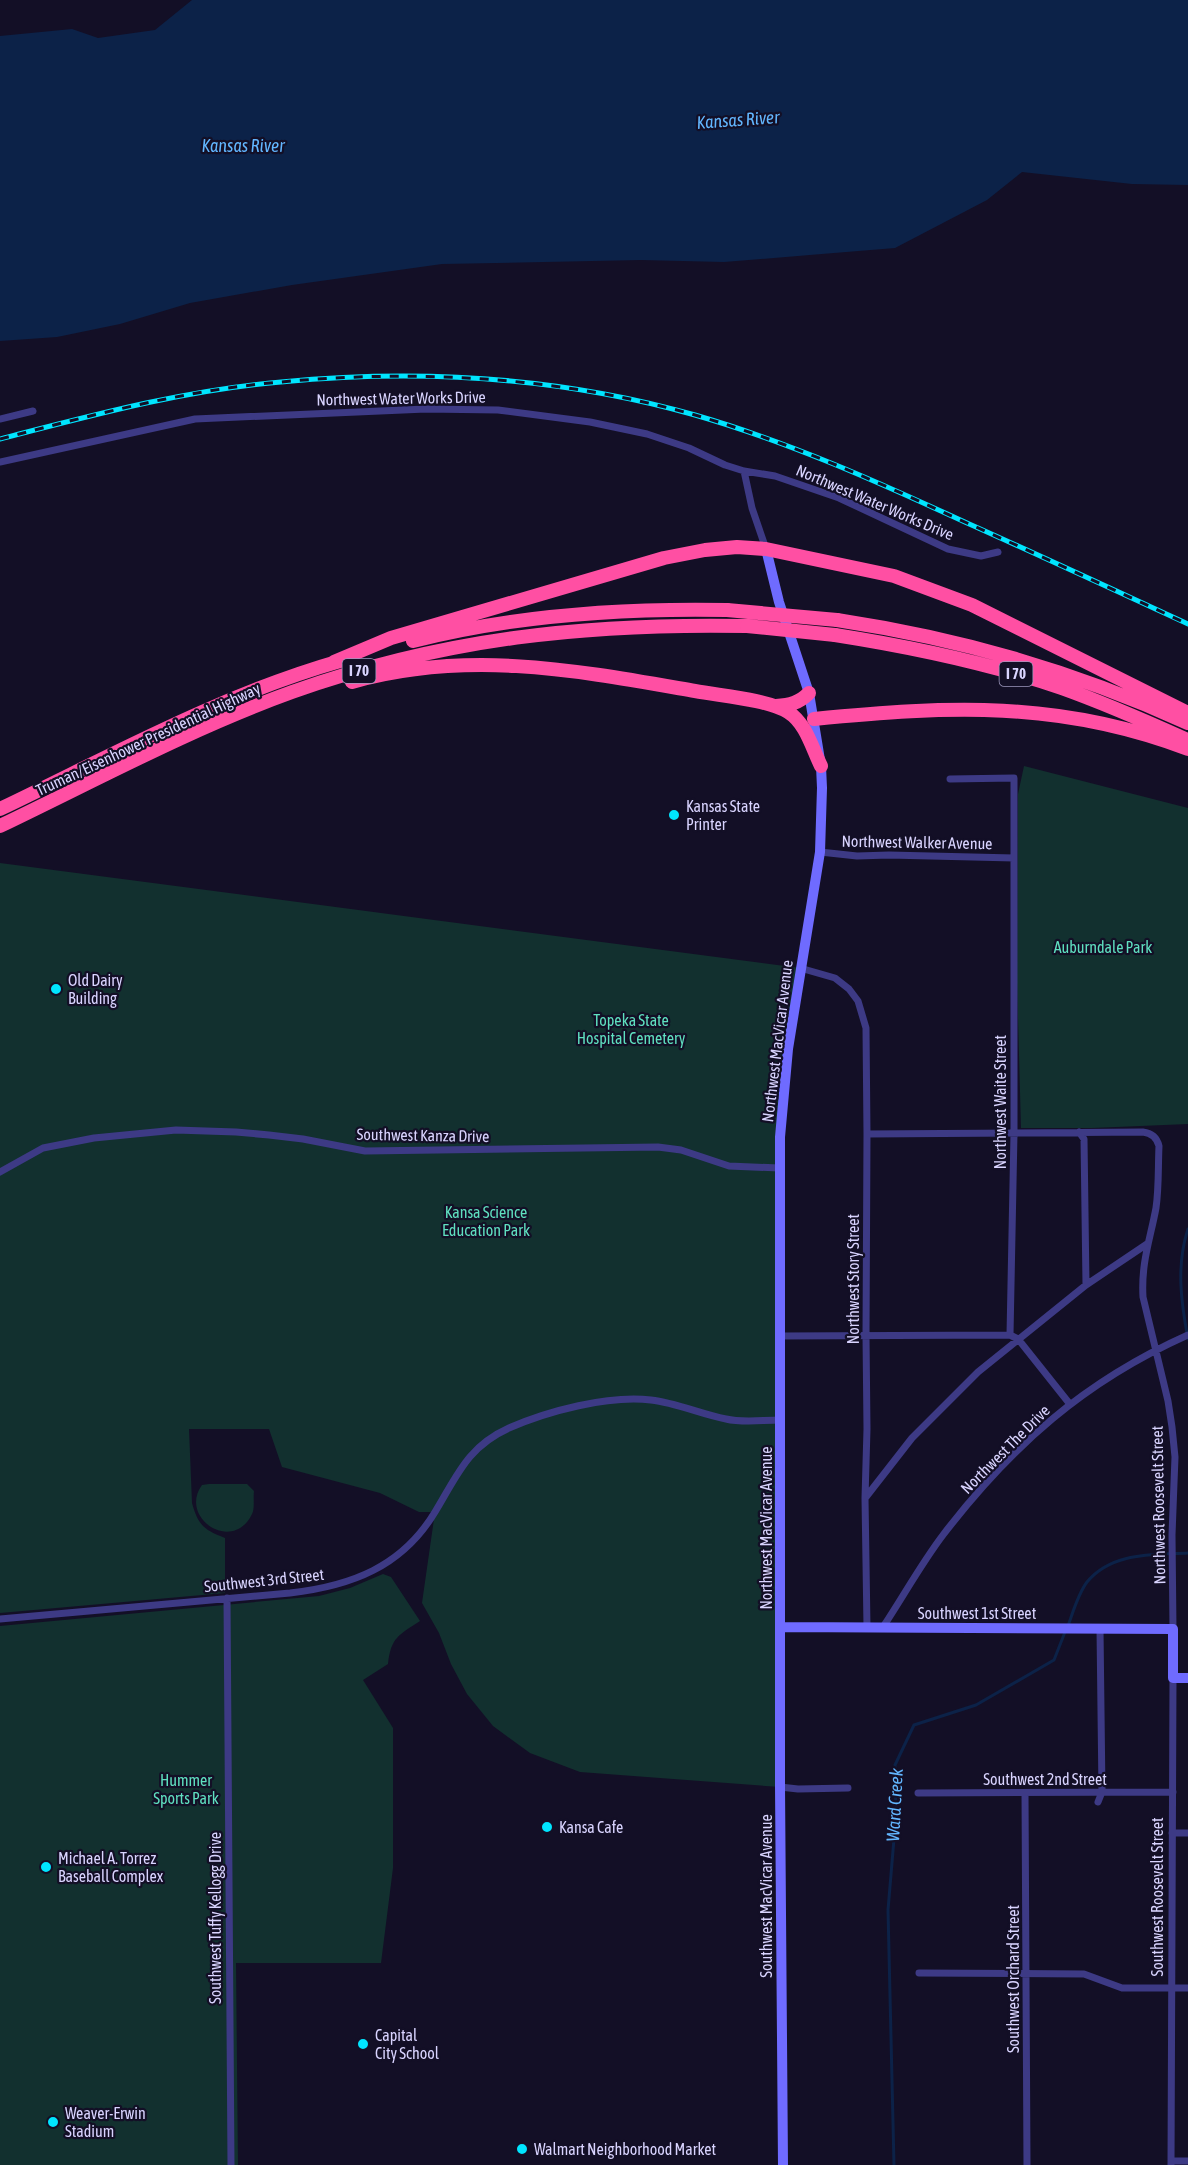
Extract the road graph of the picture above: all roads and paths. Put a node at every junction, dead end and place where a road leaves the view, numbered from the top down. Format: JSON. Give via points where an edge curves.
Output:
{"nodes":[{"id":1,"x":33,"y":411,"type":"dead end"},
{"id":2,"x":0,"y":419,"type":"edge"},
{"id":3,"x":0,"y":462,"type":"edge"},
{"id":4,"x":744,"y":471,"type":"junction"},
{"id":5,"x":766,"y":549,"type":"junction"},
{"id":6,"x":998,"y":552,"type":"dead end"},
{"id":7,"x":333,"y":662,"type":"junction"},
{"id":8,"x":809,"y":693,"type":"junction"},
{"id":9,"x":268,"y":701,"type":"junction"},
{"id":10,"x":776,"y":706,"type":"junction"},
{"id":11,"x":1188,"y":713,"type":"edge"},
{"id":12,"x":814,"y":719,"type":"junction"},
{"id":13,"x":1188,"y":723,"type":"edge"},
{"id":14,"x":1188,"y":741,"type":"edge"},
{"id":15,"x":1188,"y":749,"type":"edge"},
{"id":16,"x":821,"y":766,"type":"junction"},
{"id":17,"x":950,"y":779,"type":"dead end"},
{"id":18,"x":0,"y":809,"type":"edge"},
{"id":19,"x":0,"y":826,"type":"edge"},
{"id":20,"x":819,"y":852,"type":"junction"},
{"id":21,"x":1014,"y":858,"type":"junction"},
{"id":22,"x":800,"y":968,"type":"junction"},
{"id":23,"x":1079,"y":1132,"type":"junction"},
{"id":24,"x":1014,"y":1133,"type":"junction"},
{"id":25,"x":867,"y":1134,"type":"junction"},
{"id":26,"x":779,"y":1168,"type":"junction"},
{"id":27,"x":0,"y":1172,"type":"edge"},
{"id":28,"x":1147,"y":1244,"type":"junction"},
{"id":29,"x":1086,"y":1285,"type":"junction"},
{"id":30,"x":1010,"y":1335,"type":"junction"},
{"id":31,"x":1188,"y":1335,"type":"edge"},
{"id":32,"x":780,"y":1336,"type":"junction"},
{"id":33,"x":866,"y":1336,"type":"junction"},
{"id":34,"x":1018,"y":1339,"type":"junction"},
{"id":35,"x":1156,"y":1350,"type":"junction"},
{"id":36,"x":1070,"y":1403,"type":"junction"},
{"id":37,"x":780,"y":1420,"type":"junction"},
{"id":38,"x":865,"y":1498,"type":"junction"},
{"id":39,"x":226,"y":1598,"type":"junction"},
{"id":40,"x":0,"y":1619,"type":"edge"},
{"id":41,"x":781,"y":1627,"type":"junction"},
{"id":42,"x":867,"y":1627,"type":"junction"},
{"id":43,"x":883,"y":1627,"type":"junction"},
{"id":44,"x":1100,"y":1629,"type":"junction"},
{"id":45,"x":1173,"y":1629,"type":"junction"},
{"id":46,"x":1173,"y":1678,"type":"junction"},
{"id":47,"x":1188,"y":1678,"type":"edge"},
{"id":48,"x":780,"y":1787,"type":"junction"},
{"id":49,"x":848,"y":1788,"type":"dead end"},
{"id":50,"x":1102,"y":1792,"type":"junction"},
{"id":51,"x":1173,"y":1792,"type":"junction"},
{"id":52,"x":918,"y":1793,"type":"dead end"},
{"id":53,"x":1025,"y":1793,"type":"junction"},
{"id":54,"x":1098,"y":1802,"type":"dead end"},
{"id":55,"x":1173,"y":1833,"type":"junction"},
{"id":56,"x":1188,"y":1833,"type":"edge"},
{"id":57,"x":919,"y":1972,"type":"dead end"},
{"id":58,"x":1027,"y":1974,"type":"junction"},
{"id":59,"x":1172,"y":1988,"type":"junction"},
{"id":60,"x":1188,"y":1988,"type":"edge"},
{"id":61,"x":1188,"y":2161,"type":"edge"},
{"id":62,"x":1171,"y":2163,"type":"edge"},
{"id":63,"x":231,"y":2165,"type":"edge"},
{"id":64,"x":783,"y":2165,"type":"edge"},
{"id":65,"x":1027,"y":2165,"type":"edge"}],
"edges":[{"from":1,"to":2,"type":"street"},
{"from":3,"to":4,"type":"street","name":"Northwest Water Works Drive","via":[[195,419],[455,408],[527,413],[628,429]]},
{"from":4,"to":5,"type":"street","name":"Northwest MacVicar Avenue"},
{"from":4,"to":6,"type":"street","name":"Northwest Water Works Drive","via":[[775,476],[830,495],[948,549],[981,556]]},
{"from":5,"to":7,"type":"highway","via":[[737,547],[664,558],[391,638]]},
{"from":5,"to":8,"type":"main road","name":"Northwest MacVicar Avenue"},
{"from":5,"to":11,"type":"highway","via":[[894,576],[944,594]]},
{"from":7,"to":13,"type":"highway","name":"Truman/Eisenhower Presidential Highway","number":"I 70","bridge":true,"via":[[434,636],[546,617],[727,610],[904,630],[1014,657],[1126,696]]},
{"from":7,"to":18,"type":"highway","name":"Truman/Eisenhower Presidential Highway","number":"I 70","via":[[196,714]]},
{"from":8,"to":10,"type":"highway","via":[[795,704]]},
{"from":8,"to":12,"type":"main road","name":"Northwest MacVicar Avenue"},
{"from":9,"to":10,"type":"highway","via":[[411,670],[494,665],[579,671]]},
{"from":9,"to":14,"type":"highway","name":"Truman/Eisenhower Presidential Highway","number":"I 70","bridge":true,"via":[[393,662],[501,639],[613,627],[747,626],[902,646],[1010,672],[1105,704]]},
{"from":9,"to":19,"type":"highway","name":"Truman/Eisenhower Presidential Highway","number":"I 70"},
{"from":10,"to":16,"type":"highway","via":[[800,723]]},
{"from":12,"to":15,"type":"highway","via":[[969,708],[1043,713],[1110,724]]},
{"from":12,"to":16,"type":"main road","name":"Northwest MacVicar Avenue"},
{"from":16,"to":20,"type":"main road","name":"Northwest MacVicar Avenue"},
{"from":17,"to":21,"type":"street","name":"Northwest Waite Street","via":[[1014,778]]},
{"from":20,"to":21,"type":"street","name":"Northwest Walker Avenue"},
{"from":20,"to":22,"type":"main road","name":"Northwest MacVicar Avenue"},
{"from":21,"to":24,"type":"street","name":"Northwest Waite Street"},
{"from":22,"to":25,"type":"street","name":"Northwest Story Street","via":[[842,982],[858,1001],[866,1028]]},
{"from":22,"to":26,"type":"main road","name":"Northwest MacVicar Avenue","via":[[788,1049]]},
{"from":23,"to":24,"type":"street"},
{"from":23,"to":28,"type":"street","name":"Northwest Roosevelt Street","via":[[1143,1132],[1154,1136],[1159,1146],[1158,1196]]},
{"from":23,"to":29,"type":"street","via":[[1084,1139]]},
{"from":24,"to":25,"type":"street"},
{"from":24,"to":30,"type":"street","name":"Northwest Waite Street"},
{"from":25,"to":33,"type":"street","name":"Northwest Story Street"},
{"from":26,"to":27,"type":"street","name":"Southwest Kanza Drive","via":[[729,1166],[681,1150],[658,1147],[365,1151],[236,1131],[176,1130],[94,1138],[43,1148]]},
{"from":26,"to":32,"type":"main road","name":"Northwest MacVicar Avenue"},
{"from":28,"to":29,"type":"street"},
{"from":28,"to":35,"type":"street","name":"Northwest Roosevelt Street","via":[[1143,1297]]},
{"from":29,"to":34,"type":"street"},
{"from":30,"to":33,"type":"street"},
{"from":30,"to":34,"type":"street"},
{"from":31,"to":35,"type":"street","name":"Northwest The Drive"},
{"from":32,"to":33,"type":"street"},
{"from":32,"to":37,"type":"main road","name":"Northwest MacVicar Avenue"},
{"from":33,"to":38,"type":"street","name":"Northwest Story Street"},
{"from":34,"to":36,"type":"street"},
{"from":34,"to":38,"type":"street","via":[[978,1372],[912,1438]]},
{"from":35,"to":36,"type":"street","name":"Northwest The Drive"},
{"from":35,"to":45,"type":"street","name":"Northwest Roosevelt Street","via":[[1175,1457]]},
{"from":36,"to":43,"type":"street","name":"Northwest The Drive","via":[[1020,1448],[975,1497],[942,1537]]},
{"from":37,"to":39,"type":"street","name":"Southwest 3rd Street","via":[[728,1420],[682,1406],[614,1400],[529,1420],[479,1447],[453,1478],[416,1539],[381,1567],[324,1589]]},
{"from":37,"to":41,"type":"main road","name":"Northwest MacVicar Avenue"},
{"from":38,"to":42,"type":"street","name":"Northwest Story Street"},
{"from":39,"to":40,"type":"street","name":"Southwest 3rd Street"},
{"from":39,"to":63,"type":"street","name":"Southwest Tuffy Kellogg Drive"},
{"from":41,"to":42,"type":"main road","name":"Southwest 1st Street"},
{"from":41,"to":48,"type":"main road","name":"Southwest MacVicar Avenue"},
{"from":42,"to":43,"type":"main road","name":"Southwest 1st Street"},
{"from":43,"to":44,"type":"main road","name":"Southwest 1st Street"},
{"from":44,"to":45,"type":"main road","name":"Southwest 1st Street"},
{"from":44,"to":50,"type":"street"},
{"from":45,"to":46,"type":"main road","name":"Southwest Roosevelt Street"},
{"from":46,"to":47,"type":"main road"},
{"from":46,"to":51,"type":"street","name":"Southwest Roosevelt Street"},
{"from":48,"to":49,"type":"street"},
{"from":48,"to":64,"type":"main road","name":"Southwest MacVicar Avenue"},
{"from":50,"to":51,"type":"street","name":"Southwest 2nd Street"},
{"from":50,"to":53,"type":"street","name":"Southwest 2nd Street"},
{"from":50,"to":54,"type":"street"},
{"from":51,"to":55,"type":"street","name":"Southwest Roosevelt Street"},
{"from":52,"to":53,"type":"street","name":"Southwest 2nd Street"},
{"from":53,"to":58,"type":"street","name":"Southwest Orchard Street"},
{"from":55,"to":56,"type":"street"},
{"from":55,"to":59,"type":"street","name":"Southwest Roosevelt Street"},
{"from":57,"to":58,"type":"street"},
{"from":58,"to":59,"type":"street","via":[[1084,1974],[1122,1988]]},
{"from":58,"to":65,"type":"street","name":"Southwest Orchard Street"},
{"from":59,"to":60,"type":"street"},
{"from":59,"to":62,"type":"street","name":"Southwest Roosevelt Street"},
{"from":61,"to":62,"type":"street"}]}
